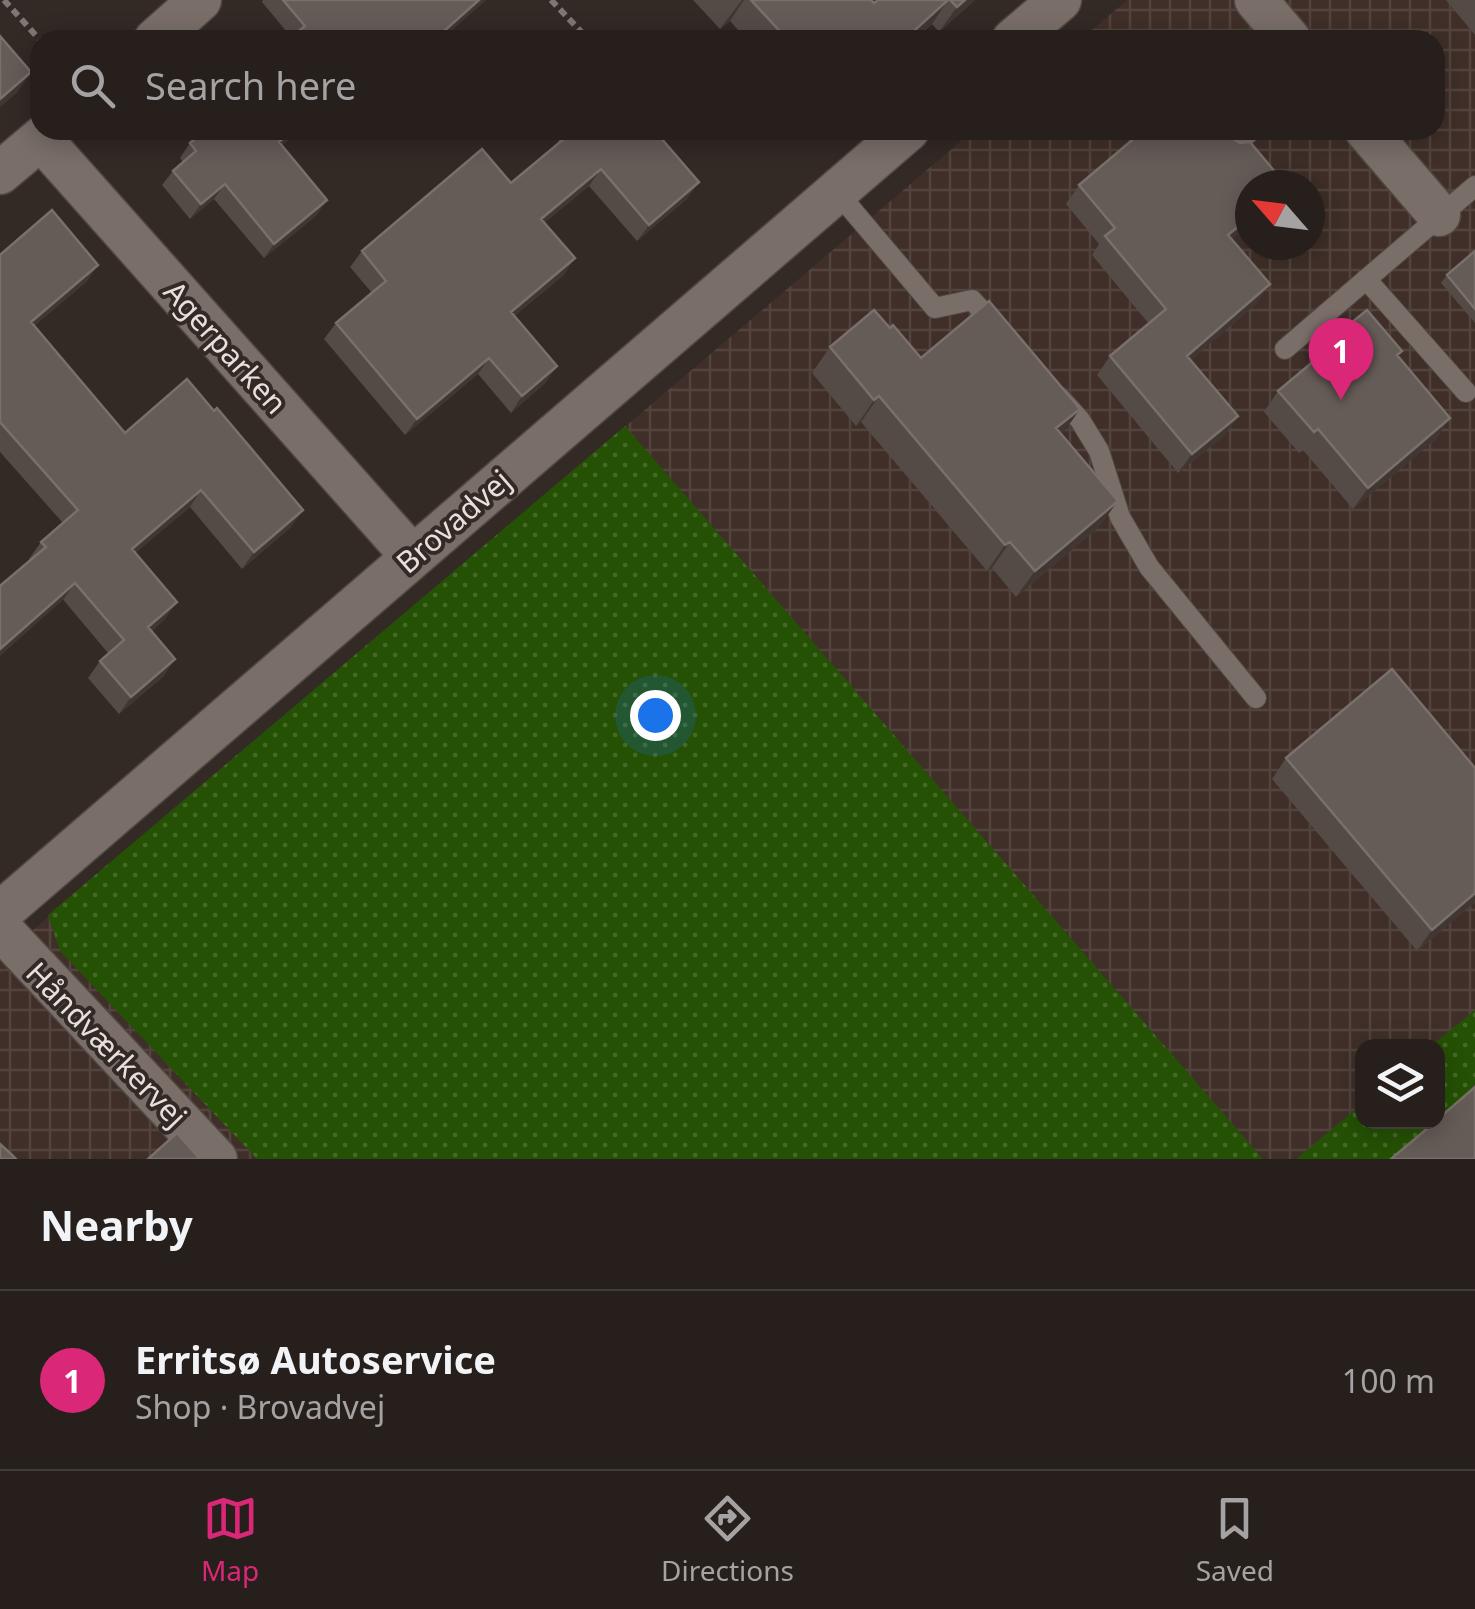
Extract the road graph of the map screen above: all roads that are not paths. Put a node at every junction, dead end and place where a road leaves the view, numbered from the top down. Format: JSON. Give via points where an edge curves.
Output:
{"nodes":[{"id":1,"x":200,"y":0,"type":"edge"},
{"id":2,"x":1060,"y":0,"type":"edge"},
{"id":3,"x":1256,"y":0,"type":"edge"},
{"id":4,"x":167,"y":30,"type":"edge"},
{"id":5,"x":1025,"y":30,"type":"edge"},
{"id":6,"x":1282,"y":30,"type":"edge"},
{"id":7,"x":39,"y":140,"type":"edge"},
{"id":8,"x":51,"y":140,"type":"edge"},
{"id":9,"x":896,"y":140,"type":"edge"},
{"id":10,"x":1240,"y":140,"type":"edge"},
{"id":11,"x":1375,"y":140,"type":"edge"},
{"id":12,"x":1230,"y":149,"type":"edge"},
{"id":13,"x":0,"y":172,"type":"edge"},
{"id":14,"x":1475,"y":186,"type":"edge"},
{"id":15,"x":836,"y":192,"type":"junction"},
{"id":16,"x":1439,"y":215,"type":"junction"},
{"id":17,"x":1366,"y":279,"type":"junction"},
{"id":18,"x":1008,"y":340,"type":"edge"},
{"id":19,"x":1286,"y":349,"type":"dead end"},
{"id":20,"x":1044,"y":380,"type":"edge"},
{"id":21,"x":1466,"y":392,"type":"dead end"},
{"id":22,"x":412,"y":556,"type":"junction"},
{"id":23,"x":1256,"y":698,"type":"dead end"},
{"id":24,"x":0,"y":913,"type":"edge"},
{"id":25,"x":0,"y":928,"type":"edge"},
{"id":26,"x":216,"y":1159,"type":"edge"}],
"edges":[{"from":1,"to":4,"type":"street"},
{"from":2,"to":5,"type":"street"},
{"from":3,"to":6,"type":"street"},
{"from":7,"to":13,"type":"street","name":"Agerparken"},
{"from":8,"to":22,"type":"street","name":"Agerparken"},
{"from":9,"to":15,"type":"street","name":"Brovadvej"},
{"from":10,"to":12,"type":"lane"},
{"from":11,"to":16,"type":"street"},
{"from":14,"to":16,"type":"lane"},
{"from":15,"to":18,"type":"lane","via":[[934,308],[972,300]]},
{"from":15,"to":22,"type":"street","name":"Brovadvej"},
{"from":16,"to":17,"type":"lane"},
{"from":17,"to":19,"type":"lane"},
{"from":17,"to":21,"type":"lane"},
{"from":20,"to":23,"type":"lane","via":[[1099,451],[1120,517],[1149,567]]},
{"from":22,"to":24,"type":"street","name":"Brovadvej"},
{"from":25,"to":26,"type":"street","name":"Håndværkervej"}]}
